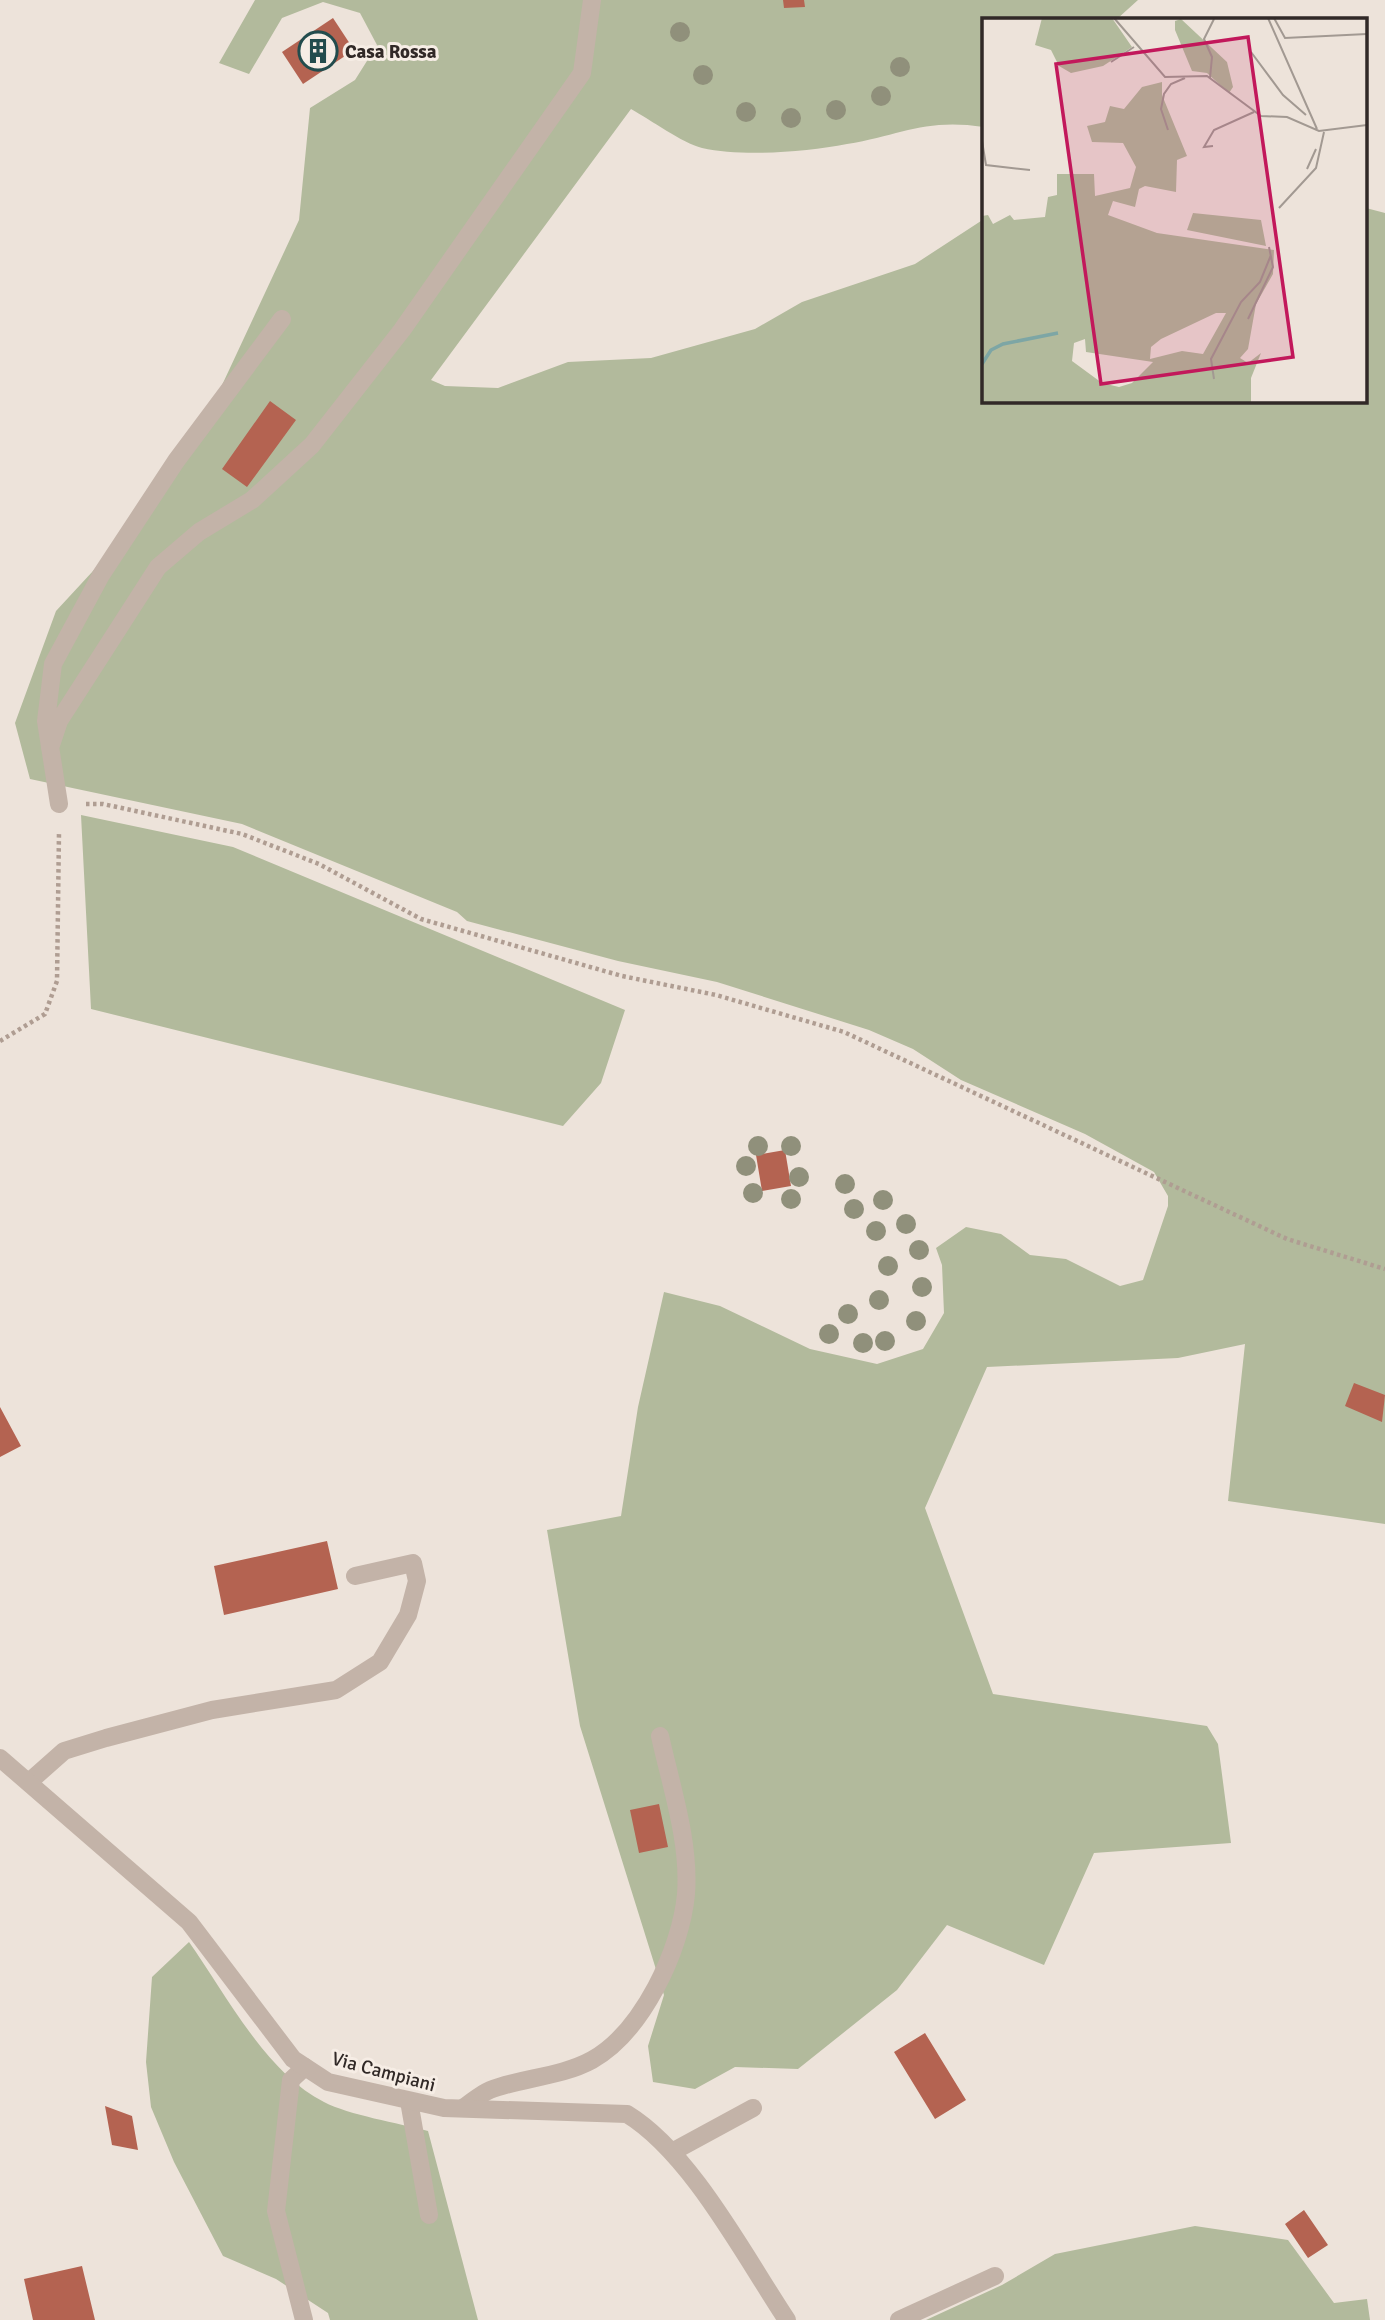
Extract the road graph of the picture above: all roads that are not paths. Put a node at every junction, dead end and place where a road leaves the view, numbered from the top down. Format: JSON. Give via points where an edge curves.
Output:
{"nodes":[{"id":1,"x":592,"y":0,"type":"edge"},
{"id":2,"x":282,"y":319,"type":"dead end"},
{"id":3,"x":50,"y":748,"type":"junction"},
{"id":4,"x":59,"y":804,"type":"road end"},
{"id":5,"x":355,"y":1576,"type":"dead end"},
{"id":6,"x":660,"y":1736,"type":"dead end"},
{"id":7,"x":0,"y":1758,"type":"edge"},
{"id":8,"x":29,"y":1782,"type":"junction"},
{"id":9,"x":305,"y":2067,"type":"junction"},
{"id":10,"x":409,"y":2101,"type":"junction"},
{"id":11,"x":463,"y":2108,"type":"junction"},
{"id":12,"x":753,"y":2108,"type":"dead end"},
{"id":13,"x":672,"y":2152,"type":"junction"},
{"id":14,"x":429,"y":2215,"type":"dead end"},
{"id":15,"x":995,"y":2276,"type":"dead end"},
{"id":16,"x":304,"y":2320,"type":"edge"},
{"id":17,"x":787,"y":2320,"type":"edge"},
{"id":18,"x":899,"y":2320,"type":"edge"}],
"edges":[{"from":1,"to":3,"type":"street","via":[[582,73],[402,330],[312,445],[252,500],[199,532],[158,567],[58,721]]},
{"from":2,"to":3,"type":"street","via":[[176,461],[74,623],[53,664],[46,721]]},
{"from":3,"to":4,"type":"street"},
{"from":5,"to":8,"type":"street","via":[[414,1563],[417,1581],[408,1615],[380,1661],[336,1690],[212,1710],[74,1748],[64,1751]]},
{"from":6,"to":11,"type":"street","via":[[682,1836],[686,1894],[673,1948],[651,1997],[617,2044],[589,2062],[489,2090]]},
{"from":7,"to":8,"type":"street","name":"Via Campiani"},
{"from":8,"to":9,"type":"street","name":"Via Campiani","via":[[189,1922],[293,2059]]},
{"from":9,"to":10,"type":"street","name":"Via Campiani","via":[[328,2082]]},
{"from":9,"to":16,"type":"street","via":[[291,2080],[276,2211]]},
{"from":10,"to":11,"type":"street","name":"Via Campiani"},
{"from":10,"to":14,"type":"street"},
{"from":11,"to":13,"type":"street","name":"Via Campiani","via":[[627,2114],[647,2126]]},
{"from":12,"to":13,"type":"street"},
{"from":13,"to":17,"type":"street","name":"Via Campiani"},
{"from":15,"to":18,"type":"street"}]}
